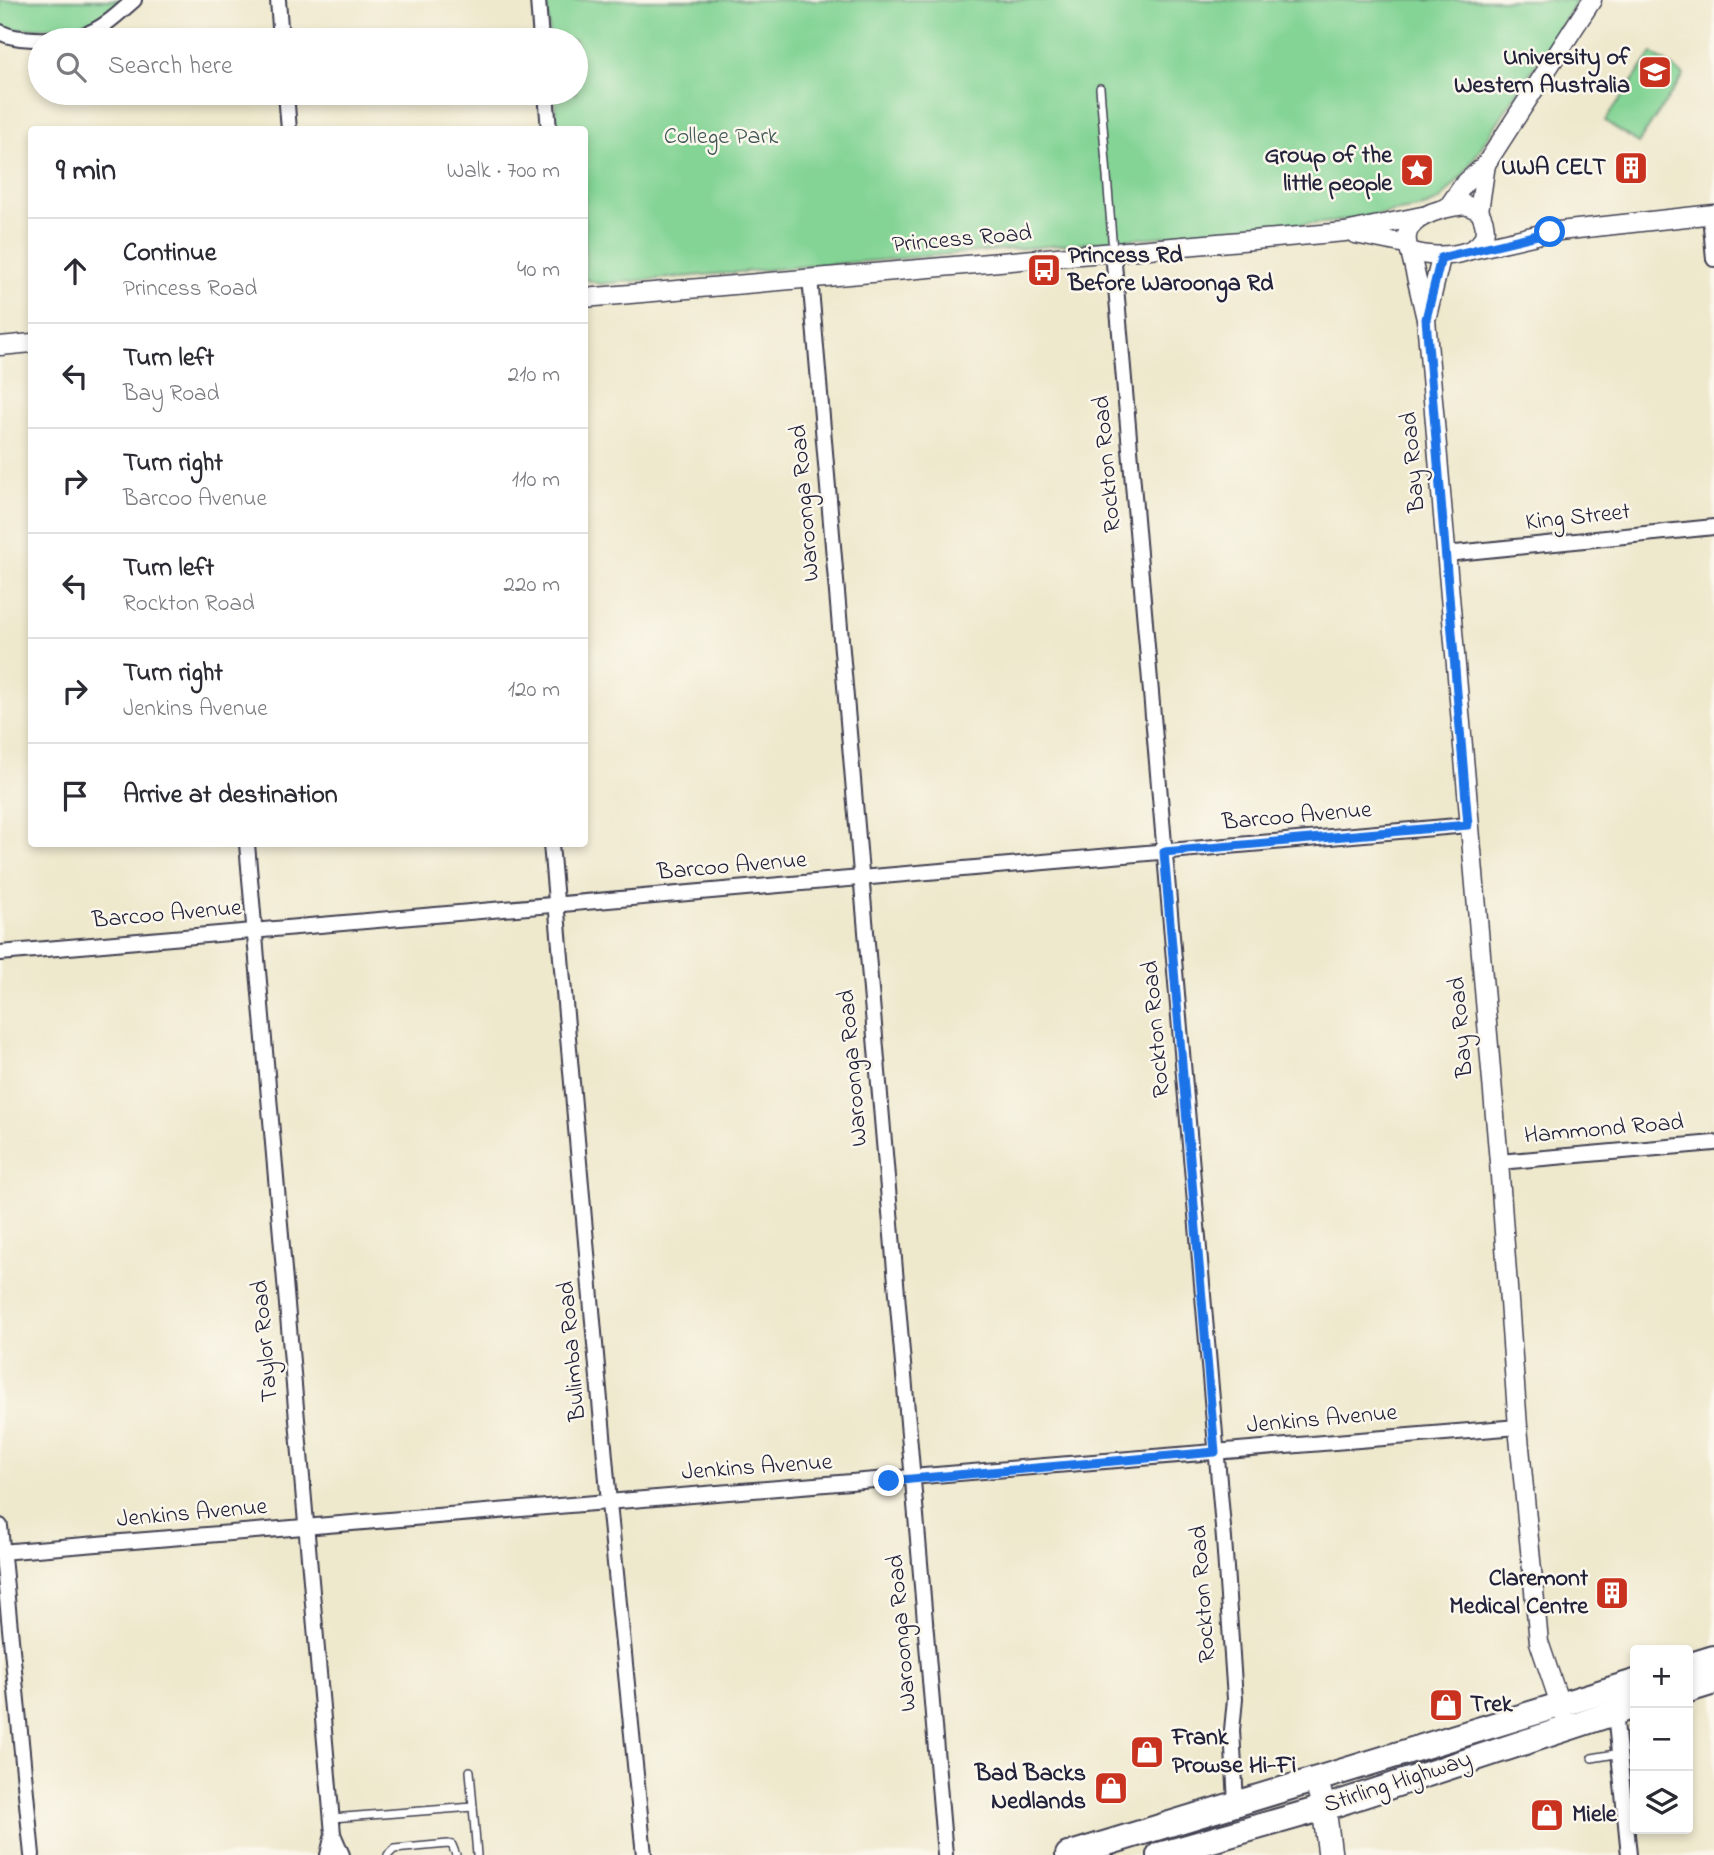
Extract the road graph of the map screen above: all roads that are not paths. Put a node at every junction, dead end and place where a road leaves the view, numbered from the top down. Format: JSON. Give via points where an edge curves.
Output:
{"nodes":[{"id":1,"x":134,"y":0,"type":"edge"},
{"id":2,"x":278,"y":0,"type":"edge"},
{"id":3,"x":538,"y":0,"type":"edge"},
{"id":4,"x":1592,"y":0,"type":"edge"},
{"id":5,"x":96,"y":28,"type":"edge"},
{"id":6,"x":280,"y":28,"type":"edge"},
{"id":7,"x":540,"y":28,"type":"edge"},
{"id":8,"x":0,"y":33,"type":"edge"},
{"id":9,"x":28,"y":39,"type":"edge"},
{"id":10,"x":1100,"y":88,"type":"dead end"},
{"id":11,"x":287,"y":105,"type":"edge"},
{"id":12,"x":547,"y":105,"type":"edge"},
{"id":13,"x":289,"y":126,"type":"edge"},
{"id":14,"x":549,"y":126,"type":"edge"},
{"id":15,"x":1486,"y":164,"type":"junction"},
{"id":16,"x":1448,"y":207,"type":"junction"},
{"id":17,"x":1479,"y":211,"type":"junction"},
{"id":18,"x":1712,"y":215,"type":"edge"},
{"id":19,"x":1422,"y":216,"type":"junction"},
{"id":20,"x":1485,"y":229,"type":"junction"},
{"id":21,"x":1345,"y":232,"type":"junction"},
{"id":22,"x":1550,"y":232,"type":"junction"},
{"id":23,"x":1408,"y":247,"type":"junction"},
{"id":24,"x":1471,"y":250,"type":"junction"},
{"id":25,"x":1113,"y":252,"type":"junction"},
{"id":26,"x":1441,"y":258,"type":"junction"},
{"id":27,"x":1714,"y":259,"type":"edge"},
{"id":28,"x":810,"y":277,"type":"junction"},
{"id":29,"x":588,"y":298,"type":"edge"},
{"id":30,"x":1426,"y":319,"type":"junction"},
{"id":31,"x":28,"y":344,"type":"edge"},
{"id":32,"x":0,"y":346,"type":"edge"},
{"id":33,"x":1714,"y":527,"type":"edge"},
{"id":34,"x":1446,"y":554,"type":"junction"},
{"id":35,"x":1468,"y":825,"type":"junction"},
{"id":36,"x":247,"y":847,"type":"edge"},
{"id":37,"x":551,"y":847,"type":"edge"},
{"id":38,"x":1164,"y":852,"type":"junction"},
{"id":39,"x":861,"y":878,"type":"junction"},
{"id":40,"x":556,"y":906,"type":"junction"},
{"id":41,"x":255,"y":929,"type":"junction"},
{"id":42,"x":0,"y":953,"type":"edge"},
{"id":43,"x":1714,"y":1143,"type":"edge"},
{"id":44,"x":1499,"y":1162,"type":"junction"},
{"id":45,"x":1518,"y":1427,"type":"junction"},
{"id":46,"x":1215,"y":1452,"type":"junction"},
{"id":47,"x":912,"y":1479,"type":"junction"},
{"id":48,"x":609,"y":1503,"type":"junction"},
{"id":49,"x":0,"y":1526,"type":"edge"},
{"id":50,"x":305,"y":1528,"type":"junction"},
{"id":51,"x":1,"y":1552,"type":"edge"},
{"id":52,"x":1714,"y":1658,"type":"edge"},
{"id":53,"x":1693,"y":1664,"type":"edge"},
{"id":54,"x":1714,"y":1682,"type":"edge"},
{"id":55,"x":1630,"y":1684,"type":"edge"},
{"id":56,"x":1693,"y":1688,"type":"edge"},
{"id":57,"x":1625,"y":1709,"type":"edge"},
{"id":58,"x":1564,"y":1716,"type":"junction"},
{"id":59,"x":1621,"y":1753,"type":"junction"},
{"id":60,"x":1592,"y":1758,"type":"dead end"},
{"id":61,"x":470,"y":1770,"type":"dead end"},
{"id":62,"x":1316,"y":1779,"type":"junction"},
{"id":63,"x":1236,"y":1803,"type":"junction"},
{"id":64,"x":473,"y":1807,"type":"junction"},
{"id":65,"x":1324,"y":1808,"type":"junction"},
{"id":66,"x":331,"y":1818,"type":"junction"},
{"id":67,"x":333,"y":1834,"type":"junction"},
{"id":68,"x":32,"y":1855,"type":"edge"},
{"id":69,"x":328,"y":1855,"type":"edge"},
{"id":70,"x":342,"y":1855,"type":"edge"},
{"id":71,"x":388,"y":1855,"type":"edge"},
{"id":72,"x":456,"y":1855,"type":"edge"},
{"id":73,"x":477,"y":1855,"type":"edge"},
{"id":74,"x":644,"y":1855,"type":"edge"},
{"id":75,"x":945,"y":1855,"type":"edge"},
{"id":76,"x":1068,"y":1855,"type":"edge"},
{"id":77,"x":1159,"y":1855,"type":"edge"},
{"id":78,"x":1330,"y":1855,"type":"edge"},
{"id":79,"x":1629,"y":1855,"type":"edge"}],
"edges":[{"from":1,"to":5,"type":"street"},
{"from":2,"to":6,"type":"street"},
{"from":3,"to":7,"type":"street"},
{"from":4,"to":15,"type":"street"},
{"from":8,"to":9,"type":"street"},
{"from":10,"to":25,"type":"lane"},
{"from":11,"to":13,"type":"street"},
{"from":12,"to":14,"type":"street"},
{"from":15,"to":16,"type":"street"},
{"from":15,"to":17,"type":"street"},
{"from":16,"to":17,"type":"street","via":[[1466,205]]},
{"from":16,"to":19,"type":"street"},
{"from":17,"to":20,"type":"street"},
{"from":18,"to":22,"type":"street"},
{"from":18,"to":27,"type":"street"},
{"from":19,"to":21,"type":"street","name":"Princess Road"},
{"from":19,"to":23,"type":"street","via":[[1409,230]]},
{"from":20,"to":22,"type":"street"},
{"from":20,"to":24,"type":"street","via":[[1483,239]]},
{"from":21,"to":23,"type":"street","name":"Princess Road"},
{"from":21,"to":25,"type":"street","name":"Princess Road"},
{"from":22,"to":24,"type":"street"},
{"from":23,"to":26,"type":"street"},
{"from":23,"to":30,"type":"street","name":"Bay Road"},
{"from":24,"to":26,"type":"street"},
{"from":25,"to":28,"type":"street","name":"Princess Road"},
{"from":25,"to":38,"type":"street","name":"Rockton Road"},
{"from":26,"to":30,"type":"street","name":"Bay Road"},
{"from":28,"to":29,"type":"street","name":"Princess Road"},
{"from":28,"to":39,"type":"street","name":"Waroonga Road"},
{"from":30,"to":34,"type":"street","name":"Bay Road"},
{"from":31,"to":32,"type":"street"},
{"from":33,"to":34,"type":"street","name":"King Street"},
{"from":34,"to":35,"type":"street","name":"Bay Road"},
{"from":35,"to":38,"type":"street","name":"Barcoo Avenue"},
{"from":35,"to":44,"type":"street","name":"Bay Road"},
{"from":36,"to":41,"type":"street","name":"Taylor Road"},
{"from":37,"to":40,"type":"street","name":"Bulimba Road"},
{"from":38,"to":39,"type":"street","name":"Barcoo Avenue"},
{"from":38,"to":46,"type":"street","name":"Rockton Road"},
{"from":39,"to":40,"type":"street","name":"Barcoo Avenue"},
{"from":39,"to":47,"type":"street","name":"Waroonga Road"},
{"from":40,"to":41,"type":"street","name":"Barcoo Avenue"},
{"from":40,"to":48,"type":"street","name":"Bulimba Road"},
{"from":41,"to":42,"type":"street","name":"Barcoo Avenue"},
{"from":41,"to":50,"type":"street","name":"Taylor Road"},
{"from":43,"to":44,"type":"street","name":"Hammond Road"},
{"from":44,"to":45,"type":"street","name":"Bay Road"},
{"from":45,"to":46,"type":"street","name":"Jenkins Avenue"},
{"from":45,"to":58,"type":"street","name":"Bay Road","via":[[1539,1642]]},
{"from":46,"to":47,"type":"street","name":"Jenkins Avenue"},
{"from":46,"to":63,"type":"street","name":"Rockton Road","via":[[1235,1699]]},
{"from":47,"to":48,"type":"street","name":"Jenkins Avenue"},
{"from":47,"to":75,"type":"street","name":"Waroonga Road"},
{"from":48,"to":50,"type":"street","name":"Jenkins Avenue"},
{"from":48,"to":74,"type":"street","name":"Bulimba Road"},
{"from":49,"to":51,"type":"street"},
{"from":50,"to":51,"type":"street","name":"Jenkins Avenue"},
{"from":50,"to":66,"type":"street","name":"Taylor Road"},
{"from":51,"to":68,"type":"street"},
{"from":52,"to":53,"type":"highway"},
{"from":54,"to":56,"type":"highway"},
{"from":55,"to":58,"type":"highway","name":"Stirling Highway"},
{"from":57,"to":58,"type":"highway","name":"Stirling Highway"},
{"from":57,"to":59,"type":"street"},
{"from":58,"to":62,"type":"highway","name":"Stirling Highway"},
{"from":58,"to":65,"type":"highway","name":"Stirling Highway"},
{"from":59,"to":60,"type":"lane"},
{"from":59,"to":79,"type":"street"},
{"from":61,"to":64,"type":"lane"},
{"from":62,"to":63,"type":"highway","name":"Stirling Highway"},
{"from":62,"to":65,"type":"main road"},
{"from":63,"to":76,"type":"highway","name":"Stirling Highway"},
{"from":64,"to":66,"type":"lane"},
{"from":64,"to":73,"type":"lane"},
{"from":65,"to":77,"type":"highway","name":"Stirling Highway"},
{"from":65,"to":78,"type":"main road"},
{"from":66,"to":67,"type":"street","name":"Taylor Road"},
{"from":67,"to":69,"type":"street","name":"Taylor Road"},
{"from":67,"to":70,"type":"street","name":"Taylor Road"},
{"from":71,"to":72,"type":"lane","via":[[394,1849],[448,1844]]}]}
